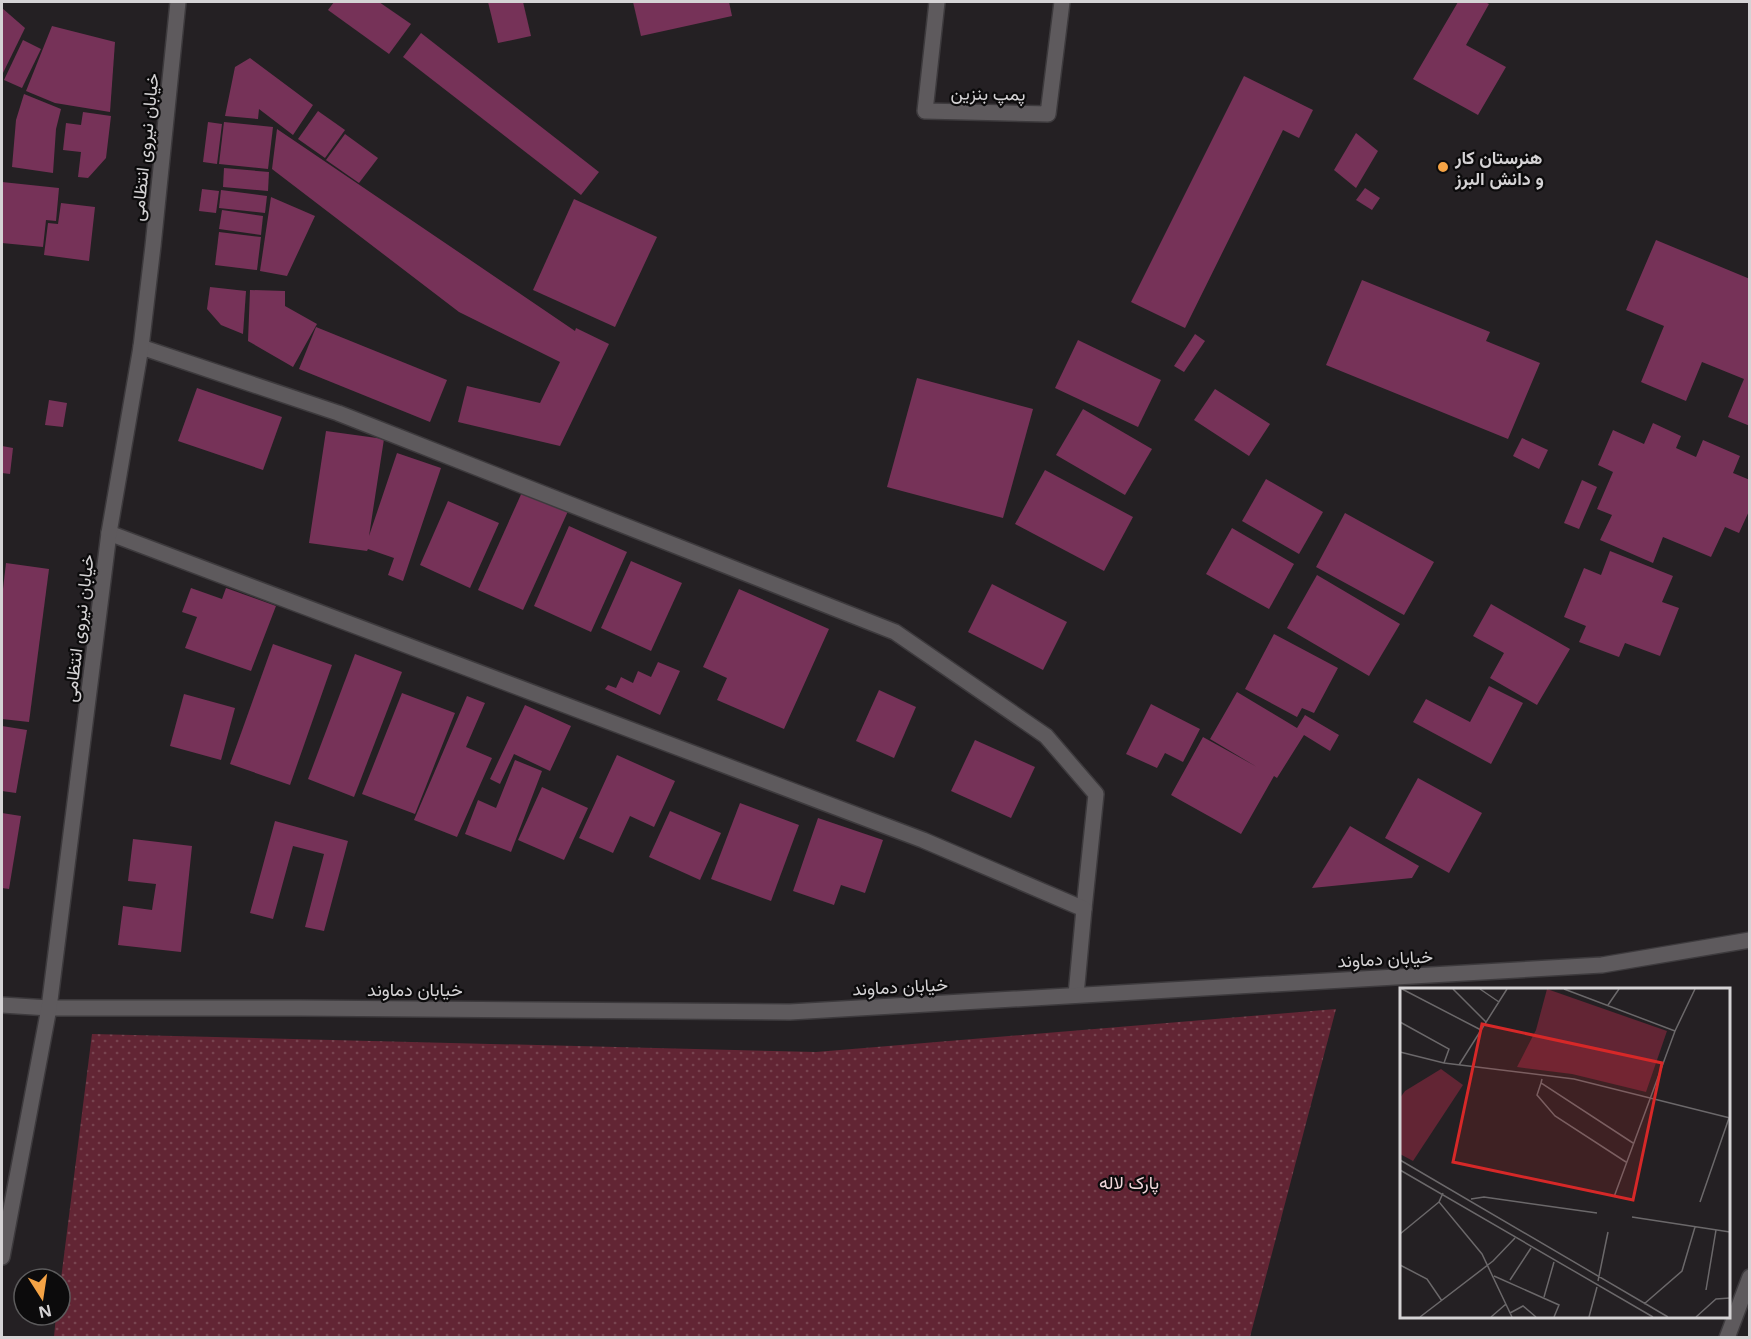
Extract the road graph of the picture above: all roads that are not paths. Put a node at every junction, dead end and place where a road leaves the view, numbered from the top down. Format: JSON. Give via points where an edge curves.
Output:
{"nodes":[{"id":1,"x":178,"y":2,"type":"edge"},
{"id":2,"x":937,"y":2,"type":"edge"},
{"id":3,"x":1062,"y":2,"type":"edge"},
{"id":4,"x":141,"y":347,"type":"junction"},
{"id":5,"x":109,"y":533,"type":"junction"},
{"id":6,"x":1084,"y":909,"type":"junction"},
{"id":7,"x":1749,"y":940,"type":"edge"},
{"id":8,"x":1076,"y":995,"type":"junction"},
{"id":9,"x":2,"y":1005,"type":"edge"},
{"id":10,"x":49,"y":1008,"type":"junction"},
{"id":11,"x":2,"y":1257,"type":"edge"},
{"id":12,"x":1749,"y":1279,"type":"edge"},
{"id":13,"x":1727,"y":1338,"type":"edge"}],
"edges":[{"from":1,"to":4,"type":"street","name":"خیابان نیروی انتظامی"},
{"from":2,"to":3,"type":"street","name":"پمپ بنزین","via":[[925,111],[1048,114]]},
{"from":4,"to":5,"type":"street","name":"خیابان نیروی انتظامی"},
{"from":4,"to":6,"type":"street","via":[[338,412],[895,632],[1046,736],[1096,794]]},
{"from":5,"to":6,"type":"street","via":[[923,840]]},
{"from":5,"to":10,"type":"street","name":"خیابان نیروی انتظامی"},
{"from":6,"to":8,"type":"street"},
{"from":7,"to":8,"type":"street","name":"خیابان دماوند","via":[[1602,965]]},
{"from":8,"to":10,"type":"street","name":"خیابان دماوند","via":[[790,1012]]},
{"from":9,"to":10,"type":"street","name":"خیابان دماوند"},
{"from":10,"to":11,"type":"street","name":"خیابان نیروی انتظامی"},
{"from":12,"to":13,"type":"street"}]}
